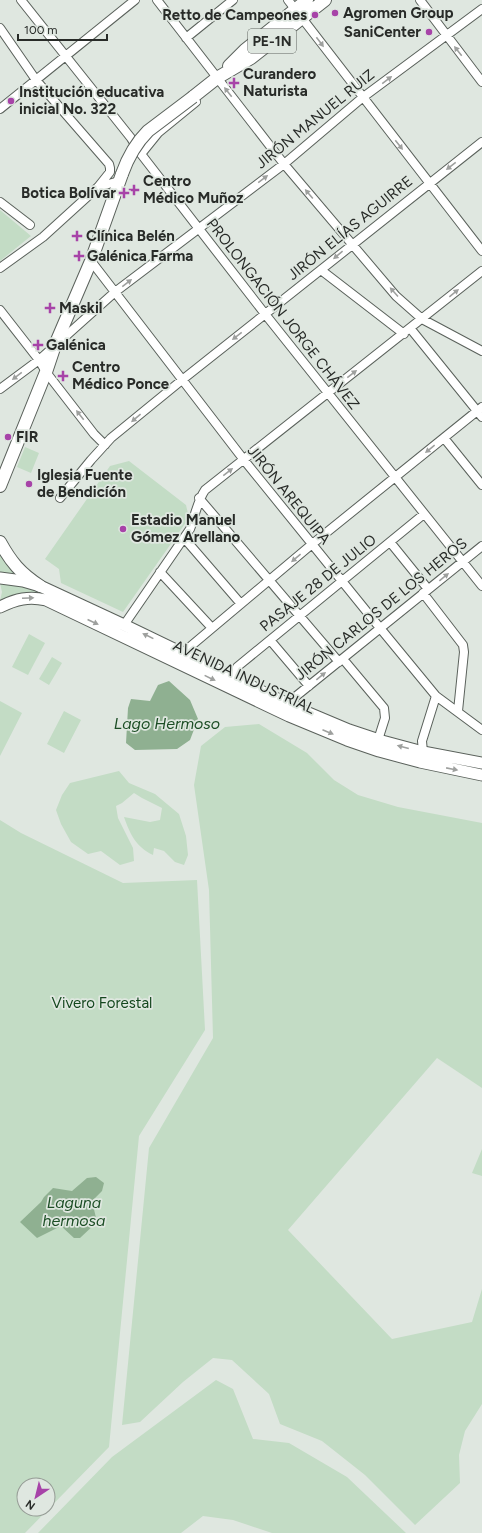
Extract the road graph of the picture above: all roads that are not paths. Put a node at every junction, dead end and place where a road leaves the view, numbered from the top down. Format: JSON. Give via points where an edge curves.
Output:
{"nodes":[{"id":1,"x":21,"y":0,"type":"edge"},
{"id":2,"x":135,"y":0,"type":"edge"},
{"id":3,"x":157,"y":0,"type":"edge"},
{"id":4,"x":233,"y":0,"type":"edge"},
{"id":5,"x":308,"y":0,"type":"edge"},
{"id":6,"x":325,"y":0,"type":"edge"},
{"id":7,"x":420,"y":0,"type":"edge"},
{"id":8,"x":295,"y":9,"type":"edge"},
{"id":9,"x":482,"y":9,"type":"edge"},
{"id":10,"x":0,"y":28,"type":"edge"},
{"id":11,"x":446,"y":36,"type":"junction"},
{"id":12,"x":186,"y":38,"type":"junction"},
{"id":13,"x":65,"y":56,"type":"junction"},
{"id":14,"x":216,"y":79,"type":"junction"},
{"id":15,"x":36,"y":80,"type":"junction"},
{"id":16,"x":482,"y":82,"type":"edge"},
{"id":17,"x":362,"y":98,"type":"junction"},
{"id":18,"x":0,"y":109,"type":"edge"},
{"id":19,"x":482,"y":142,"type":"edge"},
{"id":20,"x":141,"y":154,"type":"junction"},
{"id":21,"x":284,"y":164,"type":"junction"},
{"id":22,"x":120,"y":177,"type":"junction"},
{"id":23,"x":429,"y":183,"type":"junction"},
{"id":24,"x":98,"y":187,"type":"junction"},
{"id":25,"x":0,"y":202,"type":"edge"},
{"id":26,"x":30,"y":225,"type":"dead end"},
{"id":27,"x":199,"y":228,"type":"junction"},
{"id":28,"x":352,"y":244,"type":"junction"},
{"id":29,"x":482,"y":251,"type":"edge"},
{"id":30,"x":91,"y":261,"type":"junction"},
{"id":31,"x":0,"y":268,"type":"edge"},
{"id":32,"x":321,"y":270,"type":"junction"},
{"id":33,"x":482,"y":271,"type":"edge"},
{"id":34,"x":115,"y":292,"type":"junction"},
{"id":35,"x":0,"y":310,"type":"edge"},
{"id":36,"x":265,"y":314,"type":"junction"},
{"id":37,"x":422,"y":319,"type":"junction"},
{"id":38,"x":407,"y":331,"type":"junction"},
{"id":39,"x":55,"y":346,"type":"junction"},
{"id":40,"x":482,"y":352,"type":"edge"},
{"id":41,"x":39,"y":360,"type":"junction"},
{"id":42,"x":46,"y":372,"type":"junction"},
{"id":43,"x":182,"y":380,"type":"junction"},
{"id":44,"x":0,"y":389,"type":"edge"},
{"id":45,"x":328,"y":394,"type":"junction"},
{"id":46,"x":480,"y":412,"type":"edge"},
{"id":47,"x":444,"y":438,"type":"junction"},
{"id":48,"x":104,"y":445,"type":"junction"},
{"id":49,"x":244,"y":460,"type":"junction"},
{"id":50,"x":395,"y":477,"type":"junction"},
{"id":51,"x":0,"y":485,"type":"edge"},
{"id":52,"x":482,"y":485,"type":"edge"},
{"id":53,"x":60,"y":498,"type":"dead end"},
{"id":54,"x":199,"y":498,"type":"junction"},
{"id":55,"x":424,"y":514,"type":"junction"},
{"id":56,"x":184,"y":538,"type":"junction"},
{"id":57,"x":0,"y":542,"type":"edge"},
{"id":58,"x":390,"y":542,"type":"junction"},
{"id":59,"x":311,"y":545,"type":"junction"},
{"id":60,"x":482,"y":546,"type":"edge"},
{"id":61,"x":463,"y":561,"type":"junction"},
{"id":62,"x":160,"y":572,"type":"junction"},
{"id":63,"x":0,"y":578,"type":"edge"},
{"id":64,"x":270,"y":580,"type":"junction"},
{"id":65,"x":342,"y":582,"type":"junction"},
{"id":66,"x":40,"y":586,"type":"junction"},
{"id":67,"x":482,"y":586,"type":"edge"},
{"id":68,"x":425,"y":592,"type":"junction"},
{"id":69,"x":241,"y":604,"type":"junction"},
{"id":70,"x":0,"y":607,"type":"edge"},
{"id":71,"x":300,"y":617,"type":"junction"},
{"id":72,"x":124,"y":625,"type":"junction"},
{"id":73,"x":212,"y":628,"type":"junction"},
{"id":74,"x":380,"y":628,"type":"junction"},
{"id":75,"x":270,"y":640,"type":"junction"},
{"id":76,"x":183,"y":653,"type":"junction"},
{"id":77,"x":174,"y":660,"type":"junction"},
{"id":78,"x":341,"y":660,"type":"junction"},
{"id":79,"x":235,"y":677,"type":"junction"},
{"id":80,"x":309,"y":686,"type":"junction"},
{"id":81,"x":436,"y":696,"type":"junction"},
{"id":82,"x":291,"y":711,"type":"junction"},
{"id":83,"x":458,"y":711,"type":"junction"},
{"id":84,"x":482,"y":730,"type":"edge"},
{"id":85,"x":378,"y":740,"type":"junction"},
{"id":86,"x":423,"y":752,"type":"junction"},
{"id":87,"x":482,"y":763,"type":"edge"},
{"id":88,"x":482,"y":775,"type":"edge"}],
"edges":[{"from":1,"to":13,"type":"street","name":"PROLONGACIÓN JORGE CHÁVEZ"},
{"from":2,"to":13,"type":"street"},
{"from":3,"to":12,"type":"street"},
{"from":4,"to":12,"type":"street"},
{"from":5,"to":8,"type":"highway","number":"PE-1N"},
{"from":6,"to":8,"type":"highway","number":"PE-1N"},
{"from":7,"to":11,"type":"street"},
{"from":8,"to":14,"type":"highway","number":"PE-1N","via":[[251,58]]},
{"from":8,"to":17,"type":"street","one_way":true},
{"from":9,"to":11,"type":"street","name":"JIRÓN MANUEL RUIZ"},
{"from":10,"to":15,"type":"street"},
{"from":16,"to":11,"type":"street","one_way":true},
{"from":17,"to":11,"type":"street","name":"JIRÓN MANUEL RUIZ","one_way":true},
{"from":12,"to":14,"type":"street"},
{"from":13,"to":15,"type":"street"},
{"from":13,"to":20,"type":"street","name":"PROLONGACIÓN JORGE CHÁVEZ"},
{"from":14,"to":20,"type":"street","via":[[212,89],[158,133]]},
{"from":21,"to":14,"type":"street","one_way":true},
{"from":14,"to":22,"type":"highway","number":"PE-1N","bridge":true,"via":[[142,137]]},
{"from":15,"to":18,"type":"street"},
{"from":15,"to":24,"type":"street","via":[[109,164],[110,172]]},
{"from":17,"to":21,"type":"street","name":"JIRÓN MANUEL RUIZ"},
{"from":17,"to":23,"type":"street","one_way":true},
{"from":19,"to":23,"type":"street","name":"JIRÓN ELÍAS AGUIRRE","one_way":true},
{"from":20,"to":27,"type":"street","name":"PROLONGACIÓN JORGE CHÁVEZ"},
{"from":27,"to":21,"type":"street","name":"JIRÓN MANUEL RUIZ","one_way":true},
{"from":28,"to":21,"type":"street","one_way":true},
{"from":22,"to":24,"type":"street"},
{"from":22,"to":30,"type":"highway","number":"PE-1N"},
{"from":23,"to":28,"type":"street","name":"JIRÓN ELÍAS AGUIRRE"},
{"from":23,"to":29,"type":"street"},
{"from":24,"to":31,"type":"street","via":[[43,238]]},
{"from":25,"to":26,"type":"street"},
{"from":34,"to":27,"type":"street","name":"JIRÓN MANUEL RUIZ","one_way":true},
{"from":27,"to":36,"type":"street","name":"PROLONGACIÓN JORGE CHÁVEZ"},
{"from":28,"to":32,"type":"street","name":"JIRÓN ELÍAS AGUIRRE","one_way":true},
{"from":37,"to":28,"type":"street","one_way":true,"via":[[396,296]]},
{"from":30,"to":34,"type":"street","name":"JIRÓN AREQUIPA"},
{"from":30,"to":39,"type":"highway","number":"PE-1N"},
{"from":32,"to":36,"type":"street","name":"JIRÓN ELÍAS AGUIRRE"},
{"from":32,"to":38,"type":"street"},
{"from":37,"to":33,"type":"street","one_way":true},
{"from":34,"to":39,"type":"street","name":"JIRÓN MANUEL RUIZ"},
{"from":34,"to":43,"type":"street","name":"JIRÓN AREQUIPA"},
{"from":35,"to":41,"type":"street"},
{"from":36,"to":43,"type":"street","name":"JIRÓN ELÍAS AGUIRRE","one_way":true},
{"from":36,"to":45,"type":"street","name":"PROLONGACIÓN JORGE CHÁVEZ"},
{"from":37,"to":38,"type":"street"},
{"from":37,"to":40,"type":"street"},
{"from":45,"to":38,"type":"street","one_way":true},
{"from":38,"to":46,"type":"street"},
{"from":39,"to":41,"type":"street","name":"JIRÓN MANUEL RUIZ"},
{"from":39,"to":42,"type":"highway","number":"PE-1N"},
{"from":41,"to":42,"type":"street"},
{"from":41,"to":44,"type":"street","name":"JIRÓN MANUEL RUIZ","one_way":true},
{"from":48,"to":42,"type":"street","one_way":true},
{"from":42,"to":51,"type":"highway","number":"PE-1N"},
{"from":43,"to":48,"type":"street","name":"JIRÓN ELÍAS AGUIRRE","one_way":true},
{"from":43,"to":49,"type":"street","name":"JIRÓN AREQUIPA"},
{"from":45,"to":49,"type":"street"},
{"from":45,"to":50,"type":"street","name":"PROLONGACIÓN JORGE CHÁVEZ"},
{"from":46,"to":47,"type":"street"},
{"from":47,"to":50,"type":"street","one_way":true},
{"from":47,"to":52,"type":"street"},
{"from":48,"to":53,"type":"street","name":"JIRÓN ELÍAS AGUIRRE"},
{"from":54,"to":49,"type":"street","one_way":true,"via":[[205,490]]},
{"from":49,"to":59,"type":"street","name":"JIRÓN AREQUIPA"},
{"from":50,"to":55,"type":"street","name":"PROLONGACIÓN JORGE CHÁVEZ"},
{"from":50,"to":59,"type":"street"},
{"from":54,"to":56,"type":"street","via":[[194,518]]},
{"from":54,"to":64,"type":"street"},
{"from":55,"to":58,"type":"street","name":"PASAJE 28 DE JULIO"},
{"from":55,"to":61,"type":"street","name":"PROLONGACIÓN JORGE CHÁVEZ"},
{"from":56,"to":62,"type":"street"},
{"from":56,"to":69,"type":"street"},
{"from":57,"to":66,"type":"highway","via":[[20,572]]},
{"from":58,"to":65,"type":"street","name":"PASAJE 28 DE JULIO"},
{"from":58,"to":68,"type":"street"},
{"from":59,"to":64,"type":"street","one_way":true},
{"from":59,"to":65,"type":"street","name":"JIRÓN AREQUIPA"},
{"from":60,"to":61,"type":"street","name":"JIRÓN CARLOS DE LOS HEROS"},
{"from":61,"to":67,"type":"street","name":"PROLONGACIÓN JORGE CHÁVEZ"},
{"from":68,"to":61,"type":"street","name":"JIRÓN CARLOS DE LOS HEROS","one_way":true},
{"from":62,"to":72,"type":"street"},
{"from":62,"to":73,"type":"street"},
{"from":63,"to":66,"type":"main road","name":"AVENIDA INDUSTRIAL","via":[[23,580]]},
{"from":64,"to":69,"type":"street"},
{"from":64,"to":71,"type":"street"},
{"from":65,"to":71,"type":"street","name":"PASAJE 28 DE JULIO"},
{"from":65,"to":74,"type":"street","name":"JIRÓN AREQUIPA"},
{"from":66,"to":72,"type":"main road","name":"AVENIDA INDUSTRIAL"},
{"from":68,"to":74,"type":"street","name":"JIRÓN CARLOS DE LOS HEROS"},
{"from":68,"to":83,"type":"street","via":[[463,645]]},
{"from":69,"to":73,"type":"street"},
{"from":70,"to":77,"type":"main road","name":"AVENIDA INDUSTRIAL","one_way":true,"via":[[23,598],[46,600]]},
{"from":71,"to":75,"type":"street","name":"PASAJE 28 DE JULIO"},
{"from":71,"to":78,"type":"street"},
{"from":76,"to":72,"type":"main road","name":"AVENIDA INDUSTRIAL","one_way":true},
{"from":73,"to":76,"type":"street"},
{"from":74,"to":78,"type":"street","name":"JIRÓN CARLOS DE LOS HEROS"},
{"from":74,"to":81,"type":"street","name":"JIRÓN AREQUIPA"},
{"from":75,"to":79,"type":"street","name":"PASAJE 28 DE JULIO","via":[[238,667]]},
{"from":75,"to":80,"type":"street"},
{"from":76,"to":77,"type":"street"},
{"from":76,"to":79,"type":"main road","name":"AVENIDA INDUSTRIAL"},
{"from":77,"to":82,"type":"main road","name":"AVENIDA INDUSTRIAL","one_way":true},
{"from":80,"to":78,"type":"street","name":"JIRÓN CARLOS DE LOS HEROS","one_way":true},
{"from":78,"to":85,"type":"street","via":[[384,708],[385,718]]},
{"from":79,"to":82,"type":"main road","name":"AVENIDA INDUSTRIAL"},
{"from":80,"to":82,"type":"street","name":"JIRÓN CARLOS DE LOS HEROS","via":[[295,697]]},
{"from":81,"to":83,"type":"street","name":"JIRÓN AREQUIPA"},
{"from":81,"to":86,"type":"street","via":[[422,742]]},
{"from":82,"to":85,"type":"main road","name":"AVENIDA INDUSTRIAL"},
{"from":82,"to":88,"type":"main road","name":"AVENIDA INDUSTRIAL","one_way":true,"via":[[347,740],[379,751]]},
{"from":83,"to":84,"type":"street","name":"JIRÓN AREQUIPA"},
{"from":86,"to":85,"type":"main road","name":"AVENIDA INDUSTRIAL","one_way":true},
{"from":86,"to":87,"type":"main road","name":"AVENIDA INDUSTRIAL"}]}
